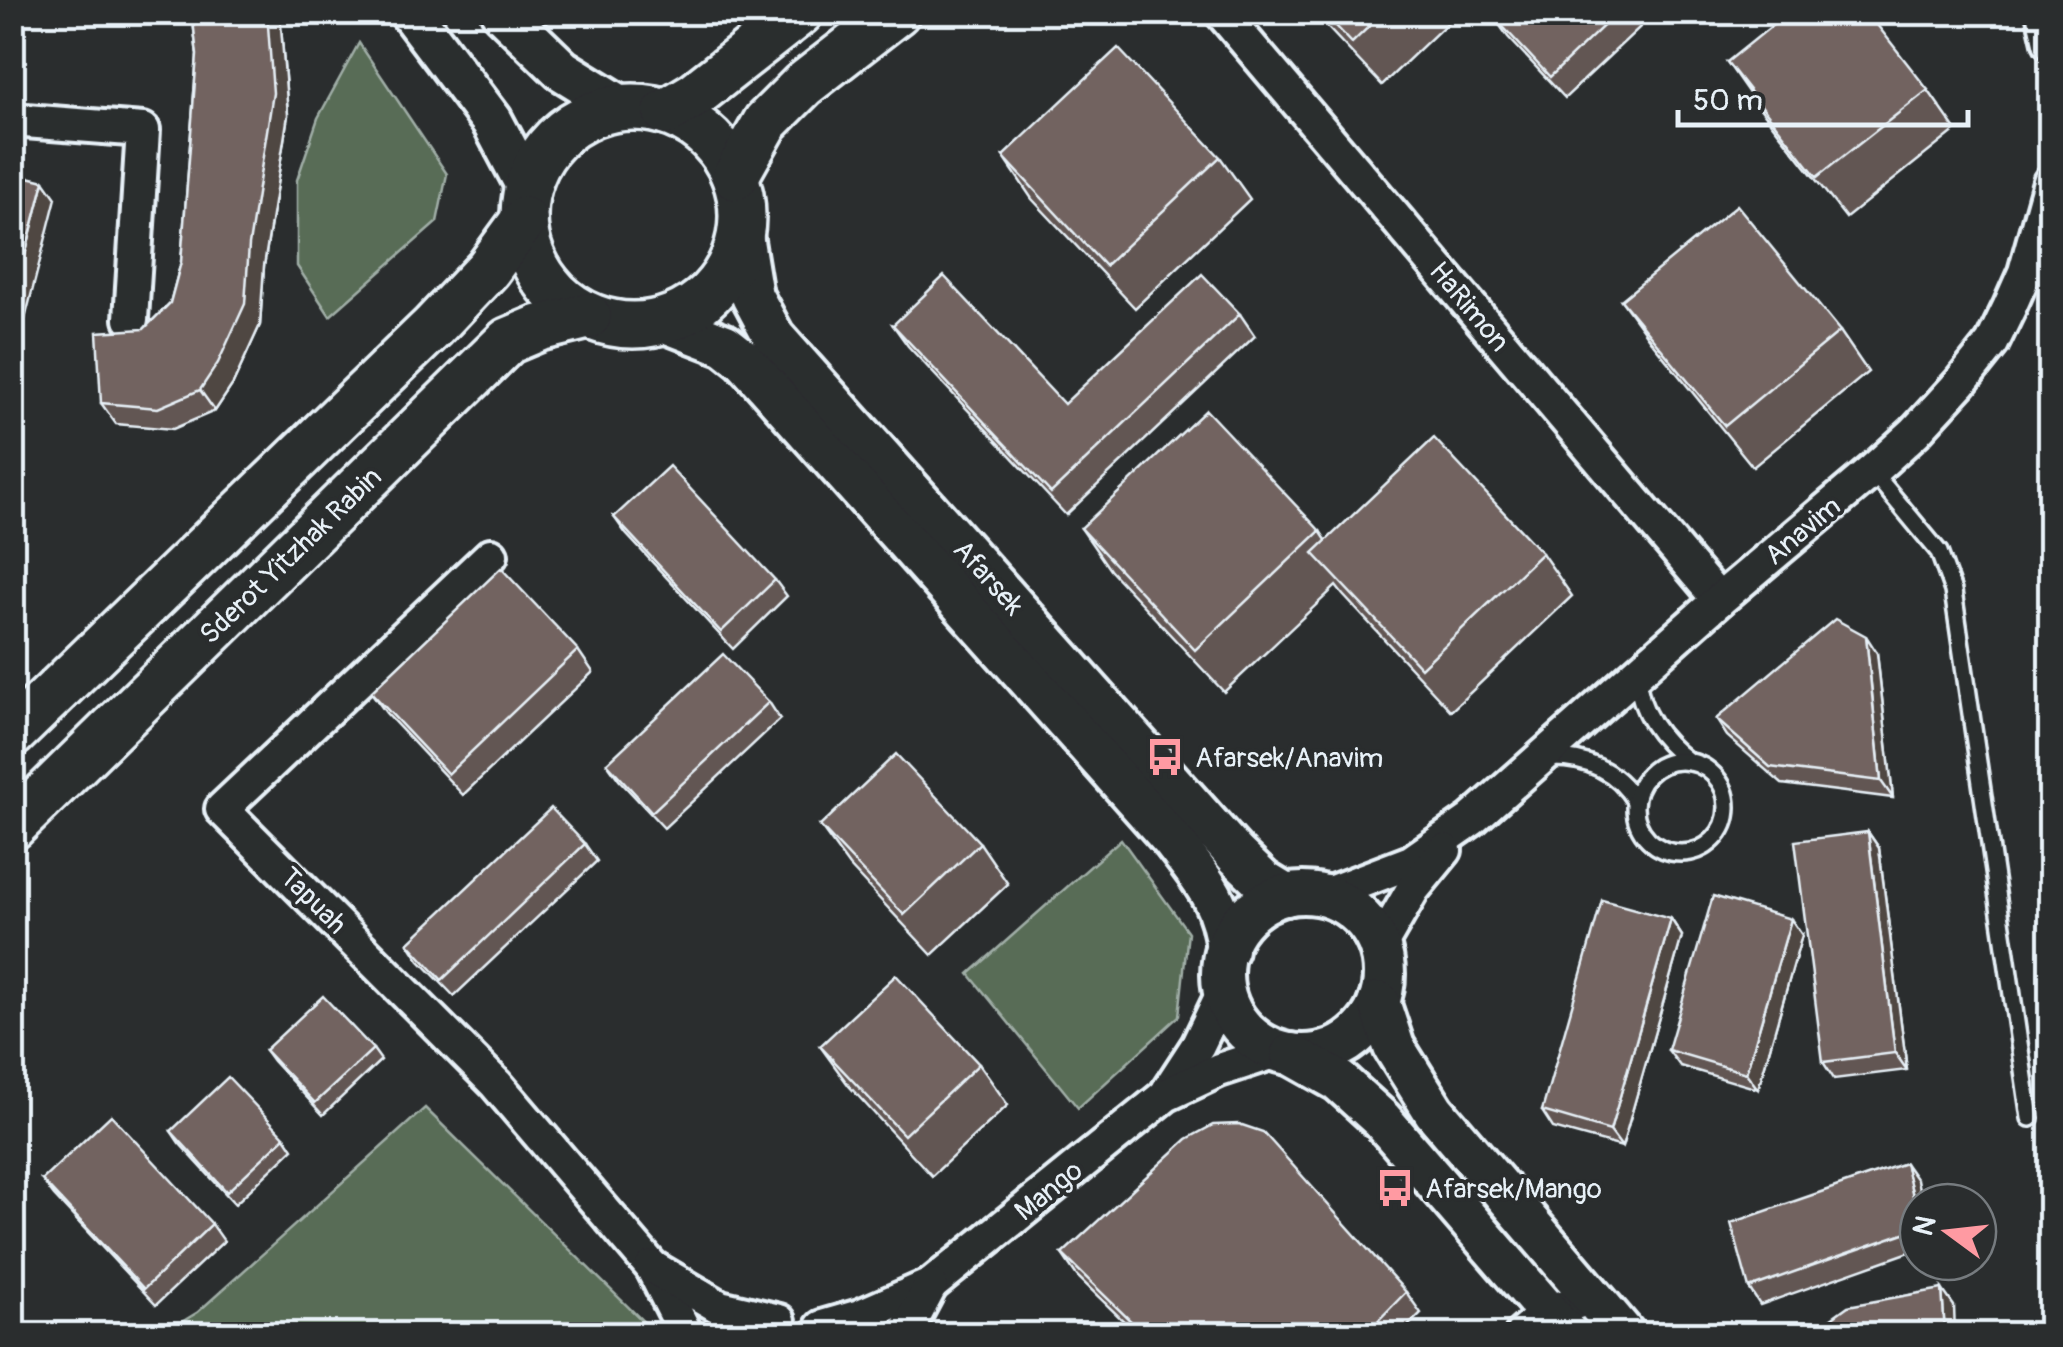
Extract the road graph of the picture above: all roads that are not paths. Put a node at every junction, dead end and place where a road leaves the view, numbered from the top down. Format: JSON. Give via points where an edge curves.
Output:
{"nodes":[{"id":1,"x":410,"y":12,"type":"edge"},
{"id":2,"x":502,"y":12,"type":"edge"},
{"id":3,"x":800,"y":12,"type":"edge"},
{"id":4,"x":897,"y":12,"type":"edge"},
{"id":5,"x":1220,"y":12,"type":"edge"},
{"id":6,"x":2043,"y":12,"type":"edge"},
{"id":7,"x":2050,"y":42,"type":"edge"},
{"id":8,"x":644,"y":110,"type":"junction"},
{"id":9,"x":12,"y":120,"type":"edge"},
{"id":10,"x":735,"y":177,"type":"junction"},
{"id":11,"x":2050,"y":182,"type":"edge"},
{"id":12,"x":526,"y":204,"type":"junction"},
{"id":13,"x":741,"y":229,"type":"junction"},
{"id":14,"x":588,"y":316,"type":"junction"},
{"id":15,"x":131,"y":319,"type":"dead end"},
{"id":16,"x":663,"y":321,"type":"junction"},
{"id":17,"x":1872,"y":471,"type":"junction"},
{"id":18,"x":491,"y":555,"type":"dead end"},
{"id":19,"x":1719,"y":600,"type":"junction"},
{"id":20,"x":1637,"y":673,"type":"junction"},
{"id":21,"x":12,"y":734,"type":"edge"},
{"id":22,"x":1540,"y":759,"type":"junction"},
{"id":23,"x":1689,"y":762,"type":"junction"},
{"id":24,"x":1635,"y":801,"type":"junction"},
{"id":25,"x":1471,"y":820,"type":"junction"},
{"id":26,"x":12,"y":827,"type":"edge"},
{"id":27,"x":1304,"y":896,"type":"junction"},
{"id":28,"x":1379,"y":948,"type":"junction"},
{"id":29,"x":1226,"y":949,"type":"junction"},
{"id":30,"x":1224,"y":991,"type":"junction"},
{"id":31,"x":1379,"y":1002,"type":"junction"},
{"id":32,"x":1284,"y":1053,"type":"junction"},
{"id":33,"x":1166,"y":1095,"type":"junction"},
{"id":34,"x":2030,"y":1118,"type":"dead end"},
{"id":35,"x":652,"y":1267,"type":"junction"},
{"id":36,"x":932,"y":1286,"type":"junction"},
{"id":37,"x":1593,"y":1297,"type":"junction"},
{"id":38,"x":779,"y":1321,"type":"junction"},
{"id":39,"x":1552,"y":1329,"type":"edge"},
{"id":40,"x":828,"y":1331,"type":"edge"},
{"id":41,"x":686,"y":1334,"type":"edge"},
{"id":42,"x":745,"y":1334,"type":"edge"},
{"id":43,"x":904,"y":1334,"type":"edge"},
{"id":44,"x":1624,"y":1334,"type":"edge"}],
"edges":[{"from":1,"to":12,"type":"street","via":[[512,152]]},
{"from":2,"to":8,"type":"street","via":[[562,70]]},
{"from":3,"to":8,"type":"main road","via":[[696,94]]},
{"from":4,"to":10,"type":"main road","via":[[778,109]]},
{"from":5,"to":19,"type":"street","name":"HaRimon"},
{"from":6,"to":7,"type":"street"},
{"from":8,"to":10,"type":"main road","via":[[695,126]]},
{"from":8,"to":12,"type":"main road","via":[[590,115],[562,133],[541,158]]},
{"from":9,"to":15,"type":"street","via":[[143,130]]},
{"from":10,"to":13,"type":"main road"},
{"from":11,"to":17,"type":"street","name":"Anavim","via":[[2025,272],[1992,344]]},
{"from":12,"to":14,"type":"main road","via":[[529,251],[542,278]]},
{"from":12,"to":21,"type":"main road","via":[[488,269],[433,328]]},
{"from":13,"to":16,"type":"main road","via":[[716,287]]},
{"from":13,"to":27,"type":"street","name":"Afarsek","via":[[752,296],[774,337],[1236,855],[1263,881]]},
{"from":14,"to":16,"type":"main road","via":[[613,324]]},
{"from":14,"to":26,"type":"main road","name":"Sderot Yitzhak Rabin","via":[[508,342]]},
{"from":16,"to":29,"type":"street","name":"Afarsek","via":[[725,345],[744,360],[1173,841],[1215,898]]},
{"from":17,"to":19,"type":"street","name":"Anavim"},
{"from":17,"to":34,"type":"lane","via":[[1939,552],[1953,592]]},
{"from":18,"to":35,"type":"street","name":"Tapuah","via":[[222,809],[474,1060]]},
{"from":19,"to":20,"type":"street","name":"Anavim"},
{"from":20,"to":22,"type":"street","name":"Anavim"},
{"from":20,"to":23,"type":"lane","via":[[1653,727]]},
{"from":22,"to":24,"type":"lane","via":[[1602,768]]},
{"from":22,"to":25,"type":"street","name":"Anavim"},
{"from":23,"to":24,"type":"lane","via":[[1649,774]]},
{"from":23,"to":24,"type":"lane","via":[[1715,775],[1727,801],[1721,831],[1710,843],[1681,854],[1652,844],[1641,832]]},
{"from":25,"to":27,"type":"street","name":"Anavim","via":[[1411,862]]},
{"from":25,"to":28,"type":"street","name":"Anavim","via":[[1413,889]]},
{"from":27,"to":28,"type":"street","via":[[1358,915]]},
{"from":27,"to":29,"type":"street","via":[[1266,902],[1249,914]]},
{"from":28,"to":31,"type":"street"},
{"from":29,"to":30,"type":"street"},
{"from":30,"to":32,"type":"street","via":[[1242,1028]]},
{"from":30,"to":33,"type":"street","name":"Mango"},
{"from":31,"to":32,"type":"street","via":[[1344,1044],[1318,1054]]},
{"from":31,"to":37,"type":"street","via":[[1394,1048],[1434,1111]]},
{"from":32,"to":33,"type":"street","name":"Mango","via":[[1219,1070]]},
{"from":32,"to":39,"type":"street","via":[[1339,1081],[1382,1120]]},
{"from":33,"to":36,"type":"street","name":"Mango"},
{"from":35,"to":38,"type":"street","name":"Tapuah","via":[[720,1307]]},
{"from":35,"to":41,"type":"street","name":"Tapuah"},
{"from":36,"to":40,"type":"street","name":"Mango"},
{"from":36,"to":43,"type":"street","name":"Mango"},
{"from":37,"to":39,"type":"street"},
{"from":37,"to":44,"type":"street"},
{"from":38,"to":40,"type":"street","name":"Tapuah"},
{"from":38,"to":42,"type":"street"}]}
